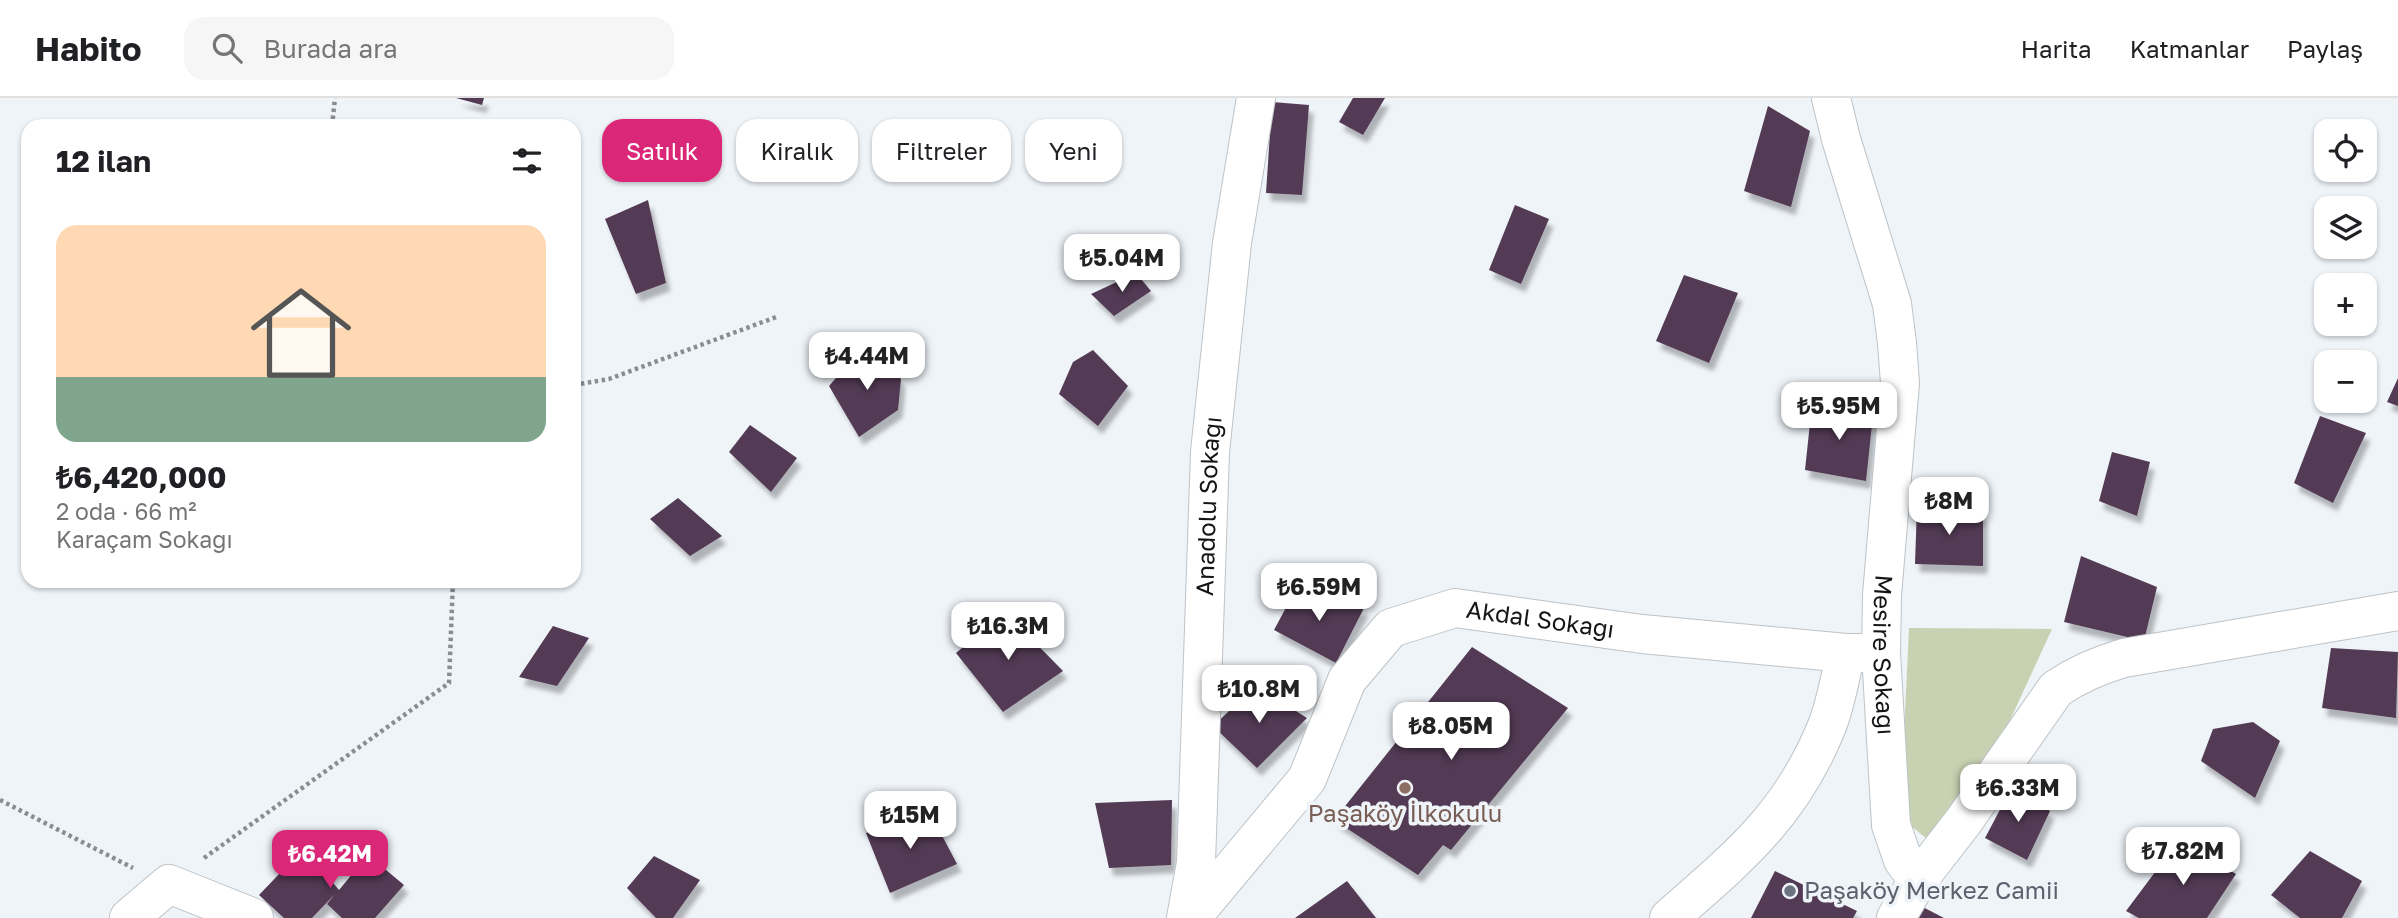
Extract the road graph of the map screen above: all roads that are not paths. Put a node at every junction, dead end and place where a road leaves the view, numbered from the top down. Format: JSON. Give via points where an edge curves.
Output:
{"nodes":[{"id":1,"x":1256,"y":98,"type":"edge"},
{"id":2,"x":1831,"y":98,"type":"edge"},
{"id":3,"x":2398,"y":611,"type":"edge"},
{"id":4,"x":1863,"y":653,"type":"junction"},
{"id":5,"x":1918,"y":880,"type":"junction"},
{"id":6,"x":129,"y":918,"type":"edge"},
{"id":7,"x":254,"y":918,"type":"edge"},
{"id":8,"x":1188,"y":918,"type":"edge"},
{"id":9,"x":1669,"y":918,"type":"edge"},
{"id":10,"x":1895,"y":918,"type":"edge"}],
"edges":[{"from":1,"to":8,"type":"street","name":"Anadolu Sokağı","via":[[1232,243],[1210,452],[1196,863]]},
{"from":2,"to":4,"type":"street","name":"Mesire Sokağı","via":[[1892,304],[1900,383],[1882,595]]},
{"from":3,"to":5,"type":"street","via":[[2124,658],[2077,675],[2056,689]]},
{"from":4,"to":5,"type":"street","name":"Mesire Sokağı","via":[[1891,825],[1903,860]]},
{"from":4,"to":8,"type":"street","name":"Akdal Sokağı","via":[[1642,634],[1455,608],[1391,628],[1347,680],[1307,779]]},
{"from":4,"to":9,"type":"street","via":[[1805,773],[1782,809],[1746,850]]},
{"from":5,"to":10,"type":"street"},
{"from":6,"to":7,"type":"street","via":[[169,884]]}]}
